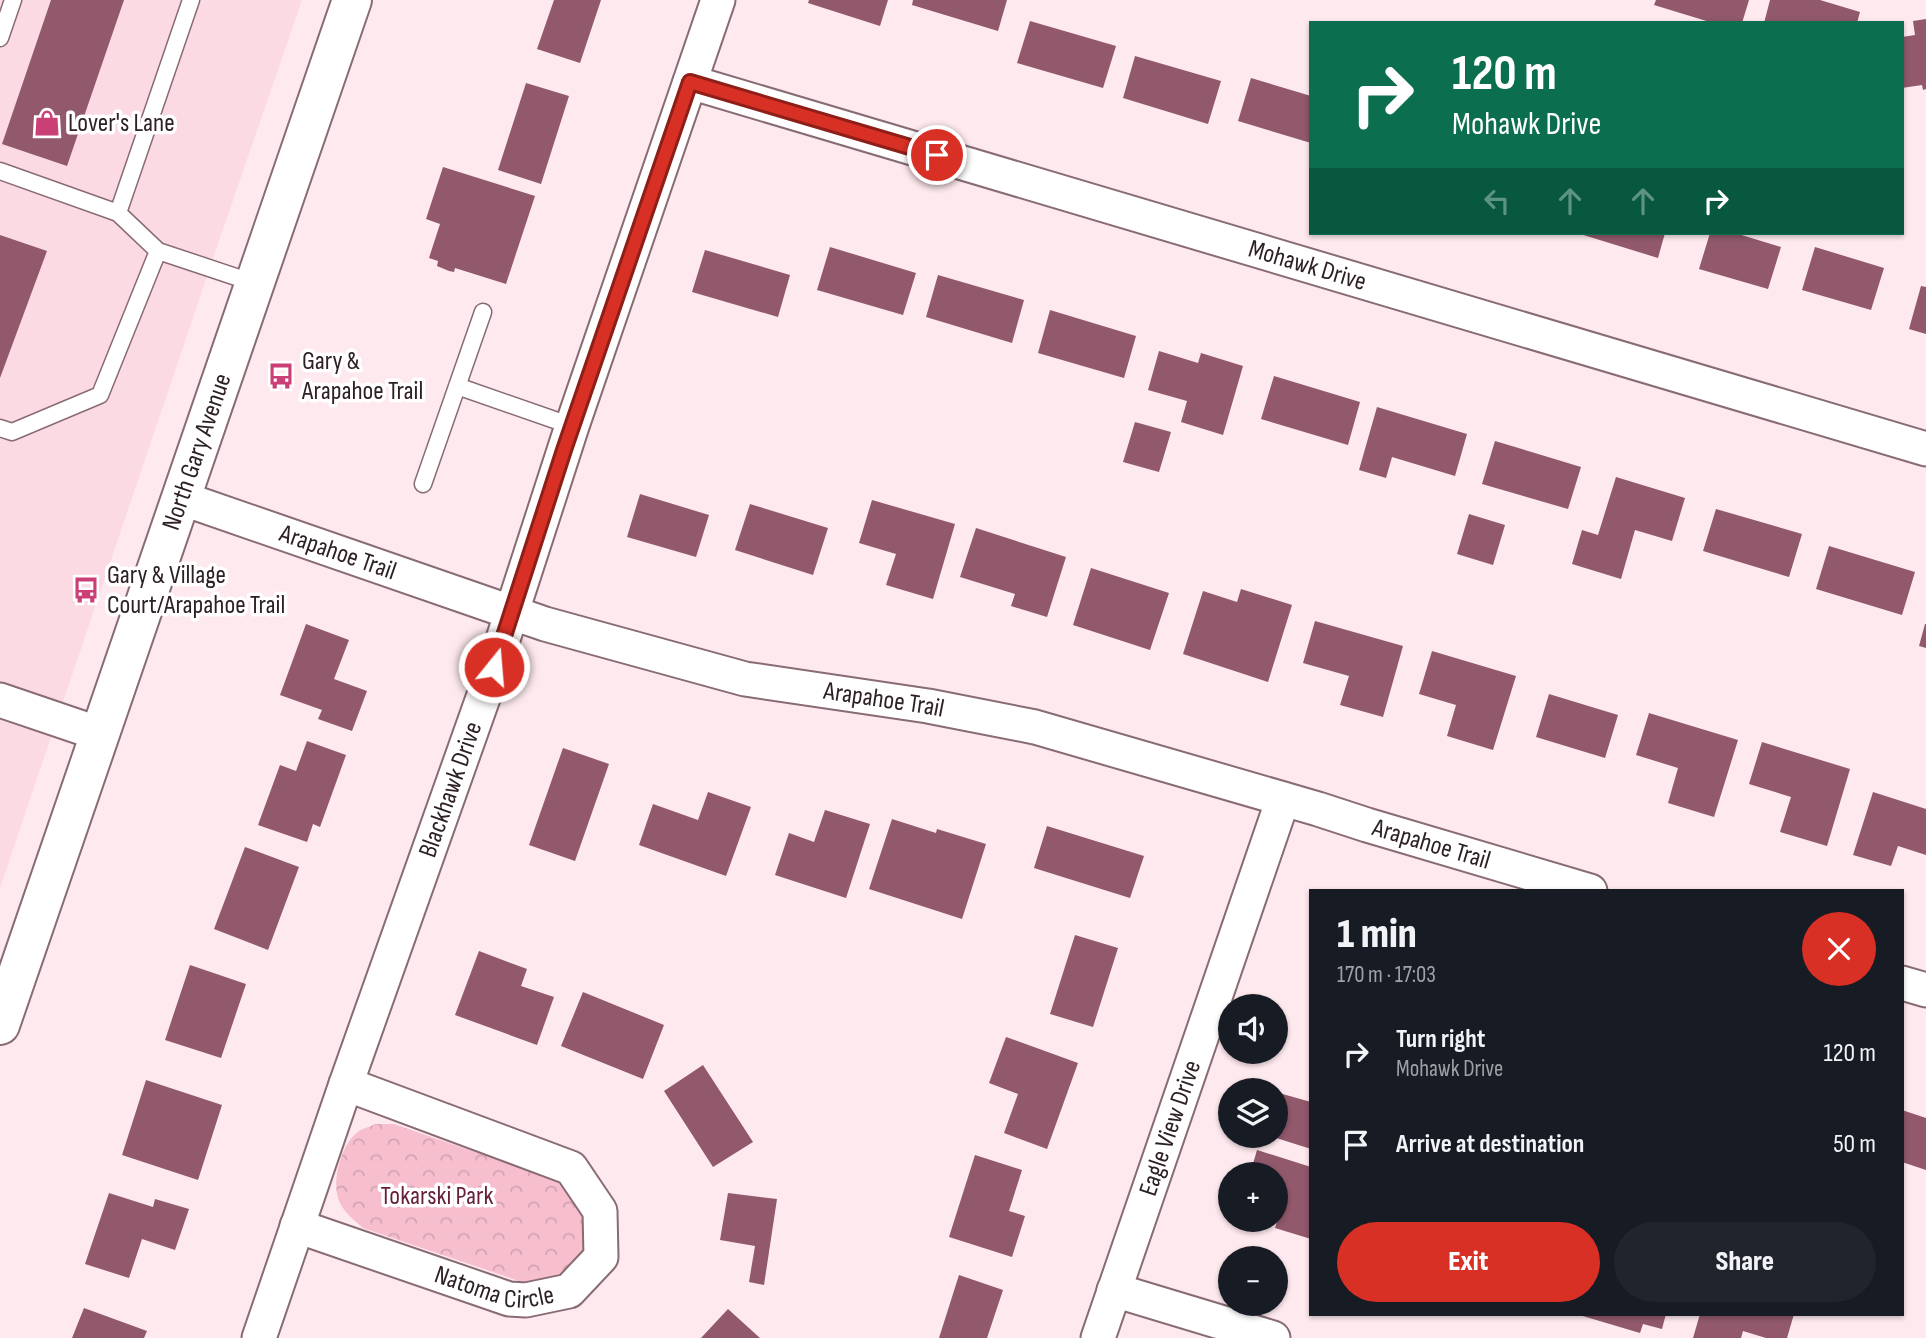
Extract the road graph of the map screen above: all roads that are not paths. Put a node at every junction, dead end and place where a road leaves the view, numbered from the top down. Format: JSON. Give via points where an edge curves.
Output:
{"nodes":[{"id":1,"x":13,"y":0,"type":"edge"},
{"id":2,"x":191,"y":0,"type":"edge"},
{"id":3,"x":352,"y":0,"type":"edge"},
{"id":4,"x":718,"y":0,"type":"edge"},
{"id":5,"x":0,"y":38,"type":"edge"},
{"id":6,"x":690,"y":82,"type":"junction"},
{"id":7,"x":0,"y":171,"type":"edge"},
{"id":8,"x":118,"y":213,"type":"junction"},
{"id":9,"x":158,"y":251,"type":"junction"},
{"id":10,"x":254,"y":283,"type":"junction"},
{"id":11,"x":483,"y":312,"type":"dead end"},
{"id":12,"x":457,"y":386,"type":"junction"},
{"id":13,"x":572,"y":426,"type":"junction"},
{"id":14,"x":0,"y":428,"type":"edge"},
{"id":15,"x":1926,"y":449,"type":"edge"},
{"id":16,"x":423,"y":484,"type":"dead end"},
{"id":17,"x":181,"y":498,"type":"junction"},
{"id":18,"x":511,"y":611,"type":"junction"},
{"id":19,"x":0,"y":700,"type":"edge"},
{"id":20,"x":100,"y":734,"type":"junction"},
{"id":21,"x":1283,"y":799,"type":"junction"},
{"id":22,"x":1583,"y":889,"type":"edge"},
{"id":23,"x":1904,"y":984,"type":"edge"},
{"id":24,"x":1926,"y":990,"type":"edge"},
{"id":25,"x":0,"y":1026,"type":"edge"},
{"id":26,"x":346,"y":1084,"type":"junction"},
{"id":27,"x":298,"y":1226,"type":"junction"},
{"id":28,"x":1114,"y":1290,"type":"junction"},
{"id":29,"x":259,"y":1338,"type":"edge"},
{"id":30,"x":1098,"y":1338,"type":"edge"},
{"id":31,"x":1273,"y":1338,"type":"edge"}],
"edges":[{"from":1,"to":5,"type":"lane"},
{"from":2,"to":8,"type":"lane"},
{"from":3,"to":10,"type":"street","name":"North Gary Avenue"},
{"from":4,"to":6,"type":"street","name":"Blackhawk Drive"},
{"from":6,"to":13,"type":"street","name":"Blackhawk Drive"},
{"from":6,"to":15,"type":"street","name":"Mohawk Drive"},
{"from":7,"to":8,"type":"lane"},
{"from":8,"to":9,"type":"lane"},
{"from":9,"to":10,"type":"lane"},
{"from":9,"to":14,"type":"lane","via":[[100,395],[12,432]]},
{"from":10,"to":17,"type":"street","name":"North Gary Avenue"},
{"from":11,"to":12,"type":"lane"},
{"from":12,"to":13,"type":"lane"},
{"from":12,"to":16,"type":"lane"},
{"from":13,"to":18,"type":"street","name":"Blackhawk Drive"},
{"from":17,"to":18,"type":"street","name":"Arapahoe Trail"},
{"from":17,"to":20,"type":"street","name":"North Gary Avenue"},
{"from":18,"to":21,"type":"street","name":"Arapahoe Trail","via":[[745,679],[1035,727]]},
{"from":18,"to":26,"type":"street","name":"Blackhawk Drive"},
{"from":19,"to":20,"type":"street"},
{"from":20,"to":25,"type":"street","name":"North Gary Avenue"},
{"from":21,"to":22,"type":"street","name":"Arapahoe Trail"},
{"from":21,"to":28,"type":"street","name":"Eagle View Drive"},
{"from":23,"to":24,"type":"street"},
{"from":26,"to":27,"type":"street","name":"Blackhawk Drive"},
{"from":26,"to":27,"type":"street","name":"Natoma Circle","via":[[572,1168],[600,1211],[601,1257],[569,1291],[509,1299]]},
{"from":27,"to":29,"type":"street","name":"Blackhawk Drive"},
{"from":28,"to":30,"type":"street","name":"Eagle View Drive"},
{"from":28,"to":31,"type":"street"}]}
